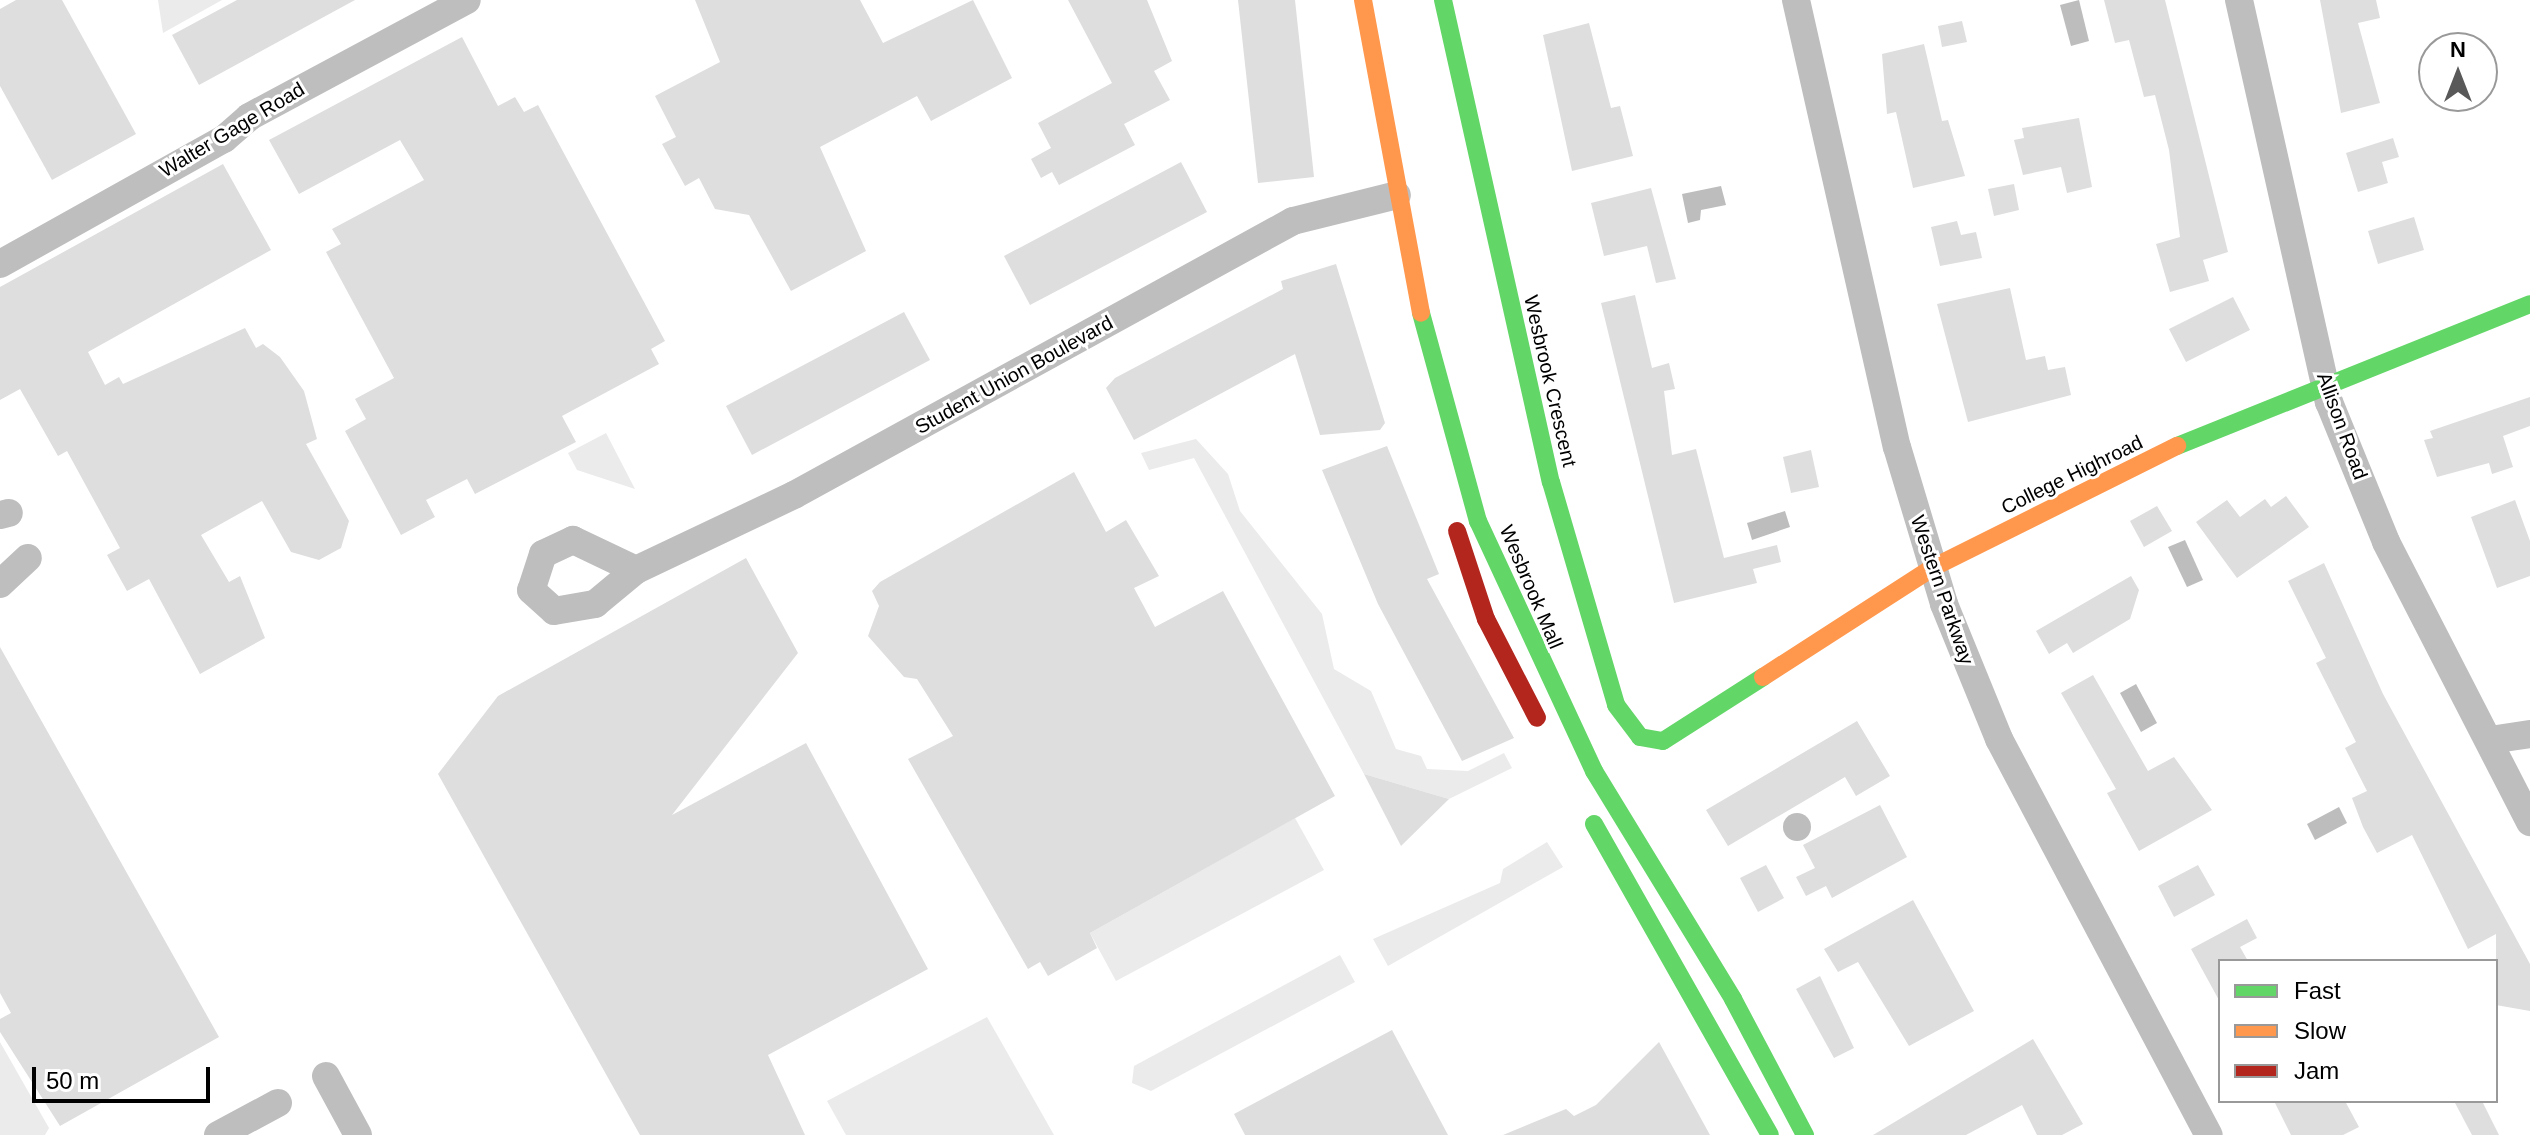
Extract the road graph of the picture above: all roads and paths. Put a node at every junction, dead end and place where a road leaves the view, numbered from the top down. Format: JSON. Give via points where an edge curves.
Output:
{"nodes":[{"id":1,"x":467,"y":0,"type":"edge"},
{"id":2,"x":1345,"y":0,"type":"edge"},
{"id":3,"x":1363,"y":0,"type":"edge"},
{"id":4,"x":1443,"y":0,"type":"edge"},
{"id":5,"x":1796,"y":0,"type":"edge"},
{"id":6,"x":2239,"y":0,"type":"edge"},
{"id":7,"x":1353,"y":66,"type":"dead end"},
{"id":8,"x":1381,"y":193,"type":"junction"},
{"id":9,"x":1380,"y":228,"type":"dead end"},
{"id":10,"x":0,"y":264,"type":"edge"},
{"id":11,"x":2530,"y":304,"type":"edge"},
{"id":12,"x":2323,"y":382,"type":"junction"},
{"id":13,"x":1447,"y":504,"type":"dead end"},
{"id":14,"x":28,"y":558,"type":"dead end"},
{"id":15,"x":1932,"y":568,"type":"junction"},
{"id":16,"x":636,"y":570,"type":"dead end"},
{"id":17,"x":0,"y":584,"type":"edge"},
{"id":18,"x":2530,"y":734,"type":"edge"},
{"id":19,"x":2490,"y":740,"type":"junction"},
{"id":20,"x":1663,"y":741,"type":"joint"},
{"id":21,"x":1550,"y":743,"type":"dead end"},
{"id":22,"x":1587,"y":811,"type":"dead end"},
{"id":23,"x":2530,"y":822,"type":"edge"},
{"id":24,"x":326,"y":1076,"type":"dead end"},
{"id":25,"x":278,"y":1103,"type":"dead end"},
{"id":26,"x":218,"y":1135,"type":"edge"},
{"id":27,"x":358,"y":1135,"type":"edge"},
{"id":28,"x":1770,"y":1135,"type":"edge"},
{"id":29,"x":1805,"y":1135,"type":"edge"},
{"id":30,"x":2209,"y":1135,"type":"edge"}],
"edges":[{"from":1,"to":10,"type":"street","name":"Walter Gage Road","via":[[249,117],[224,139]]},
{"from":2,"to":7,"type":"main road"},
{"from":3,"to":8,"type":"main road","name":"Wesbrook Mall"},
{"from":4,"to":20,"type":"main road","name":"Wesbrook Crescent","via":[[1589,621],[1624,723],[1640,737]]},
{"from":5,"to":15,"type":"street","name":"Western Parkway"},
{"from":6,"to":12,"type":"street","name":"Allison Road"},
{"from":8,"to":9,"type":"main road","name":"Wesbrook Mall"},
{"from":8,"to":16,"type":"street","name":"Student Union Boulevard","via":[[1293,221],[794,495]]},
{"from":8,"to":29,"type":"main road","name":"Wesbrook Mall","via":[[1508,591],[1594,771],[1733,999]]},
{"from":11,"to":12,"type":"main road","name":"College Highroad"},
{"from":12,"to":15,"type":"main road","name":"College Highroad"},
{"from":12,"to":19,"type":"street","name":"Allison Road","via":[[2386,542]]},
{"from":13,"to":21,"type":"main road","via":[[1486,619]]},
{"from":14,"to":17,"type":"street"},
{"from":15,"to":20,"type":"main road","name":"College Highroad"},
{"from":15,"to":30,"type":"street","name":"Western Parkway","via":[[1999,739]]},
{"from":18,"to":19,"type":"street"},
{"from":19,"to":23,"type":"street","name":"Allison Road"},
{"from":22,"to":28,"type":"main road"},
{"from":24,"to":27,"type":"street"},
{"from":25,"to":26,"type":"street"}]}
